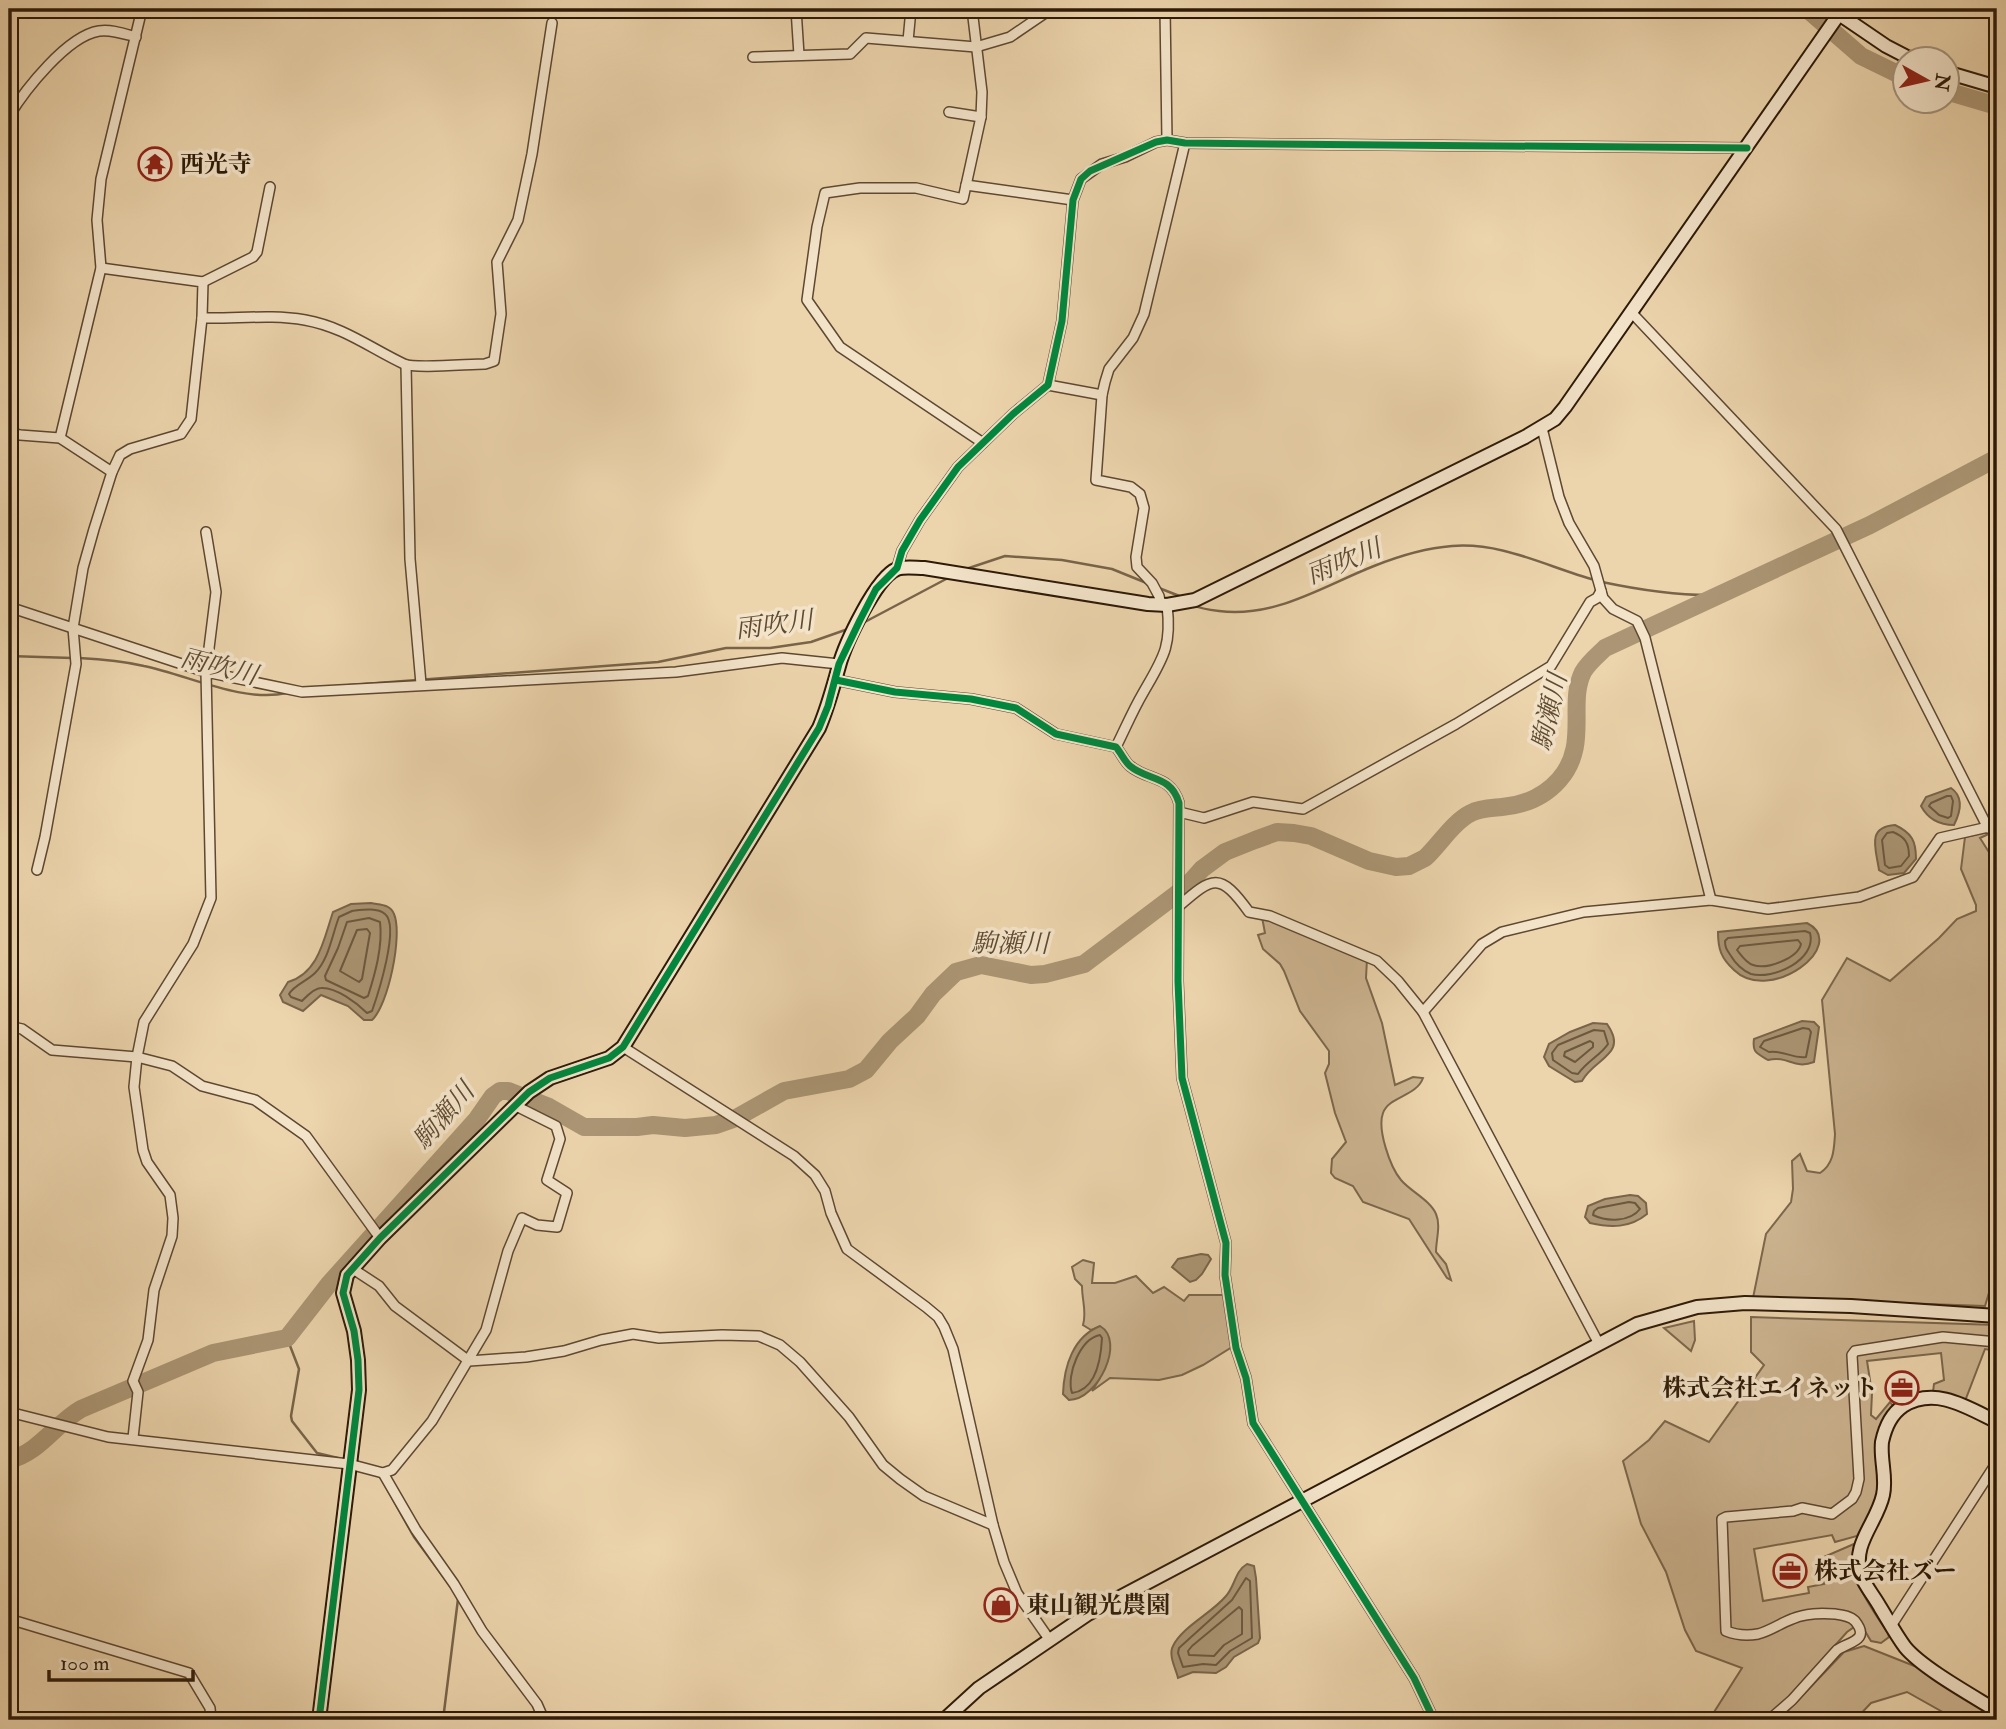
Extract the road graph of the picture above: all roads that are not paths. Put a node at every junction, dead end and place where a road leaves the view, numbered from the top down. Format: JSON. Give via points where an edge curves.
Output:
{"nodes":[{"id":1,"x":142,"y":9,"type":"edge"},
{"id":2,"x":796,"y":9,"type":"edge"},
{"id":3,"x":911,"y":9,"type":"edge"},
{"id":4,"x":972,"y":9,"type":"edge"},
{"id":5,"x":1050,"y":9,"type":"edge"},
{"id":6,"x":1165,"y":9,"type":"edge"},
{"id":7,"x":1839,"y":15,"type":"edge"},
{"id":8,"x":552,"y":23,"type":"dead end"},
{"id":9,"x":136,"y":37,"type":"junction"},
{"id":10,"x":908,"y":41,"type":"junction"},
{"id":11,"x":976,"y":47,"type":"junction"},
{"id":12,"x":1890,"y":48,"type":"edge"},
{"id":13,"x":799,"y":55,"type":"junction"},
{"id":14,"x":753,"y":57,"type":"dead end"},
{"id":15,"x":1960,"y":76,"type":"edge"},
{"id":16,"x":1997,"y":88,"type":"edge"},
{"id":17,"x":949,"y":112,"type":"dead end"},
{"id":18,"x":9,"y":116,"type":"edge"},
{"id":19,"x":981,"y":117,"type":"junction"},
{"id":20,"x":1167,"y":140,"type":"junction"},
{"id":21,"x":1185,"y":143,"type":"junction"},
{"id":22,"x":1747,"y":148,"type":"junction"},
{"id":23,"x":966,"y":185,"type":"junction"},
{"id":24,"x":270,"y":187,"type":"dead end"},
{"id":25,"x":1073,"y":200,"type":"junction"},
{"id":26,"x":100,"y":268,"type":"junction"},
{"id":27,"x":203,"y":282,"type":"junction"},
{"id":28,"x":1631,"y":312,"type":"junction"},
{"id":29,"x":202,"y":318,"type":"junction"},
{"id":30,"x":406,"y":365,"type":"junction"},
{"id":31,"x":1048,"y":385,"type":"junction"},
{"id":32,"x":1102,"y":395,"type":"junction"},
{"id":33,"x":1542,"y":428,"type":"junction"},
{"id":34,"x":9,"y":432,"type":"edge"},
{"id":35,"x":60,"y":438,"type":"junction"},
{"id":36,"x":983,"y":443,"type":"junction"},
{"id":37,"x":112,"y":472,"type":"junction"},
{"id":38,"x":206,"y":532,"type":"dead end"},
{"id":39,"x":897,"y":568,"type":"junction"},
{"id":40,"x":1599,"y":585,"type":"junction"},
{"id":41,"x":1165,"y":603,"type":"junction"},
{"id":42,"x":9,"y":607,"type":"edge"},
{"id":43,"x":73,"y":628,"type":"junction"},
{"id":44,"x":839,"y":664,"type":"junction"},
{"id":45,"x":206,"y":672,"type":"junction"},
{"id":46,"x":836,"y":680,"type":"junction"},
{"id":47,"x":421,"y":684,"type":"junction"},
{"id":48,"x":1116,"y":747,"type":"junction"},
{"id":49,"x":1179,"y":812,"type":"junction"},
{"id":50,"x":1993,"y":827,"type":"edge"},
{"id":51,"x":37,"y":870,"type":"dead end"},
{"id":52,"x":1711,"y":900,"type":"junction"},
{"id":53,"x":1179,"y":903,"type":"junction"},
{"id":54,"x":1423,"y":1012,"type":"junction"},
{"id":55,"x":9,"y":1026,"type":"edge"},
{"id":56,"x":623,"y":1047,"type":"junction"},
{"id":57,"x":137,"y":1057,"type":"junction"},
{"id":58,"x":517,"y":1104,"type":"junction"},
{"id":59,"x":380,"y":1238,"type":"junction"},
{"id":60,"x":353,"y":1269,"type":"junction"},
{"id":61,"x":1997,"y":1315,"type":"edge"},
{"id":62,"x":1997,"y":1342,"type":"edge"},
{"id":63,"x":1599,"y":1344,"type":"junction"},
{"id":64,"x":469,"y":1360,"type":"junction"},
{"id":65,"x":9,"y":1412,"type":"edge"},
{"id":66,"x":1997,"y":1422,"type":"edge"},
{"id":67,"x":133,"y":1438,"type":"junction"},
{"id":68,"x":1997,"y":1462,"type":"edge"},
{"id":69,"x":349,"y":1464,"type":"junction"},
{"id":70,"x":383,"y":1473,"type":"junction"},
{"id":71,"x":1301,"y":1501,"type":"junction"},
{"id":72,"x":993,"y":1525,"type":"junction"},
{"id":73,"x":9,"y":1619,"type":"edge"},
{"id":74,"x":1891,"y":1626,"type":"junction"},
{"id":75,"x":1049,"y":1639,"type":"junction"},
{"id":76,"x":1997,"y":1711,"type":"edge"},
{"id":77,"x":211,"y":1720,"type":"edge"},
{"id":78,"x":319,"y":1720,"type":"edge"},
{"id":79,"x":544,"y":1720,"type":"edge"},
{"id":80,"x":944,"y":1720,"type":"edge"},
{"id":81,"x":1434,"y":1720,"type":"edge"},
{"id":82,"x":1769,"y":1720,"type":"edge"}],
"edges":[{"from":1,"to":9,"type":"street"},
{"from":2,"to":13,"type":"street"},
{"from":3,"to":10,"type":"street"},
{"from":4,"to":11,"type":"street"},
{"from":5,"to":11,"type":"street","via":[[1010,37]]},
{"from":6,"to":20,"type":"street"},
{"from":7,"to":12,"type":"street"},
{"from":7,"to":22,"type":"street"},
{"from":8,"to":30,"type":"street","via":[[518,220],[496,262],[501,314],[494,361]]},
{"from":9,"to":18,"type":"street","via":[[108,30],[87,36],[44,69]]},
{"from":9,"to":26,"type":"street","via":[[101,179],[97,220]]},
{"from":10,"to":11,"type":"street"},
{"from":10,"to":13,"type":"street","via":[[866,37],[850,54]]},
{"from":11,"to":19,"type":"street"},
{"from":13,"to":14,"type":"street"},
{"from":15,"to":16,"type":"street"},
{"from":17,"to":19,"type":"street"},
{"from":19,"to":23,"type":"street"},
{"from":20,"to":21,"type":"street"},
{"from":20,"to":25,"type":"street","via":[[1090,171],[1081,179]]},
{"from":21,"to":22,"type":"street"},
{"from":21,"to":32,"type":"street","via":[[1144,314],[1133,338],[1109,369]]},
{"from":22,"to":28,"type":"street"},
{"from":23,"to":25,"type":"street"},
{"from":23,"to":36,"type":"street","via":[[962,199],[916,188],[825,192],[807,300],[840,347]]},
{"from":24,"to":27,"type":"street","via":[[257,252]]},
{"from":25,"to":31,"type":"street","via":[[1062,321]]},
{"from":26,"to":27,"type":"street"},
{"from":26,"to":35,"type":"street"},
{"from":27,"to":29,"type":"street"},
{"from":28,"to":33,"type":"street","via":[[1566,407]]},
{"from":28,"to":50,"type":"street","via":[[1836,529]]},
{"from":29,"to":30,"type":"street","via":[[307,320],[371,344]]},
{"from":29,"to":37,"type":"street","via":[[191,419],[181,433],[120,455]]},
{"from":30,"to":47,"type":"street","via":[[410,559]]},
{"from":31,"to":32,"type":"street"},
{"from":31,"to":36,"type":"street"},
{"from":32,"to":41,"type":"street","via":[[1096,480],[1131,487],[1140,494],[1144,508],[1137,567]]},
{"from":33,"to":40,"type":"street","via":[[1559,497]]},
{"from":33,"to":41,"type":"street","via":[[1195,600]]},
{"from":34,"to":35,"type":"street"},
{"from":35,"to":37,"type":"street"},
{"from":36,"to":39,"type":"street","via":[[958,467],[920,520]]},
{"from":37,"to":43,"type":"street","via":[[83,568]]},
{"from":38,"to":45,"type":"street","via":[[216,592]]},
{"from":39,"to":41,"type":"street"},
{"from":39,"to":44,"type":"street","via":[[876,590]]},
{"from":40,"to":49,"type":"street","via":[[1597,598],[1590,602],[1551,666],[1303,809],[1253,802],[1204,818]]},
{"from":40,"to":52,"type":"street","via":[[1607,604],[1637,621],[1645,638]]},
{"from":41,"to":48,"type":"street","via":[[1168,633],[1162,661]]},
{"from":42,"to":43,"type":"street"},
{"from":43,"to":45,"type":"street"},
{"from":43,"to":51,"type":"street","via":[[76,664]]},
{"from":44,"to":46,"type":"street"},
{"from":44,"to":47,"type":"street","via":[[782,658],[676,672]]},
{"from":45,"to":47,"type":"street","via":[[302,692]]},
{"from":45,"to":57,"type":"street","via":[[211,898],[193,944],[144,1022]]},
{"from":46,"to":48,"type":"street","via":[[1016,708],[1056,734]]},
{"from":46,"to":56,"type":"street","via":[[814,737]]},
{"from":48,"to":49,"type":"street","via":[[1130,766],[1176,792]]},
{"from":49,"to":53,"type":"street"},
{"from":50,"to":52,"type":"street","via":[[1940,838],[1913,877],[1859,897],[1768,909]]},
{"from":52,"to":54,"type":"street","via":[[1584,912],[1502,932],[1482,944]]},
{"from":53,"to":54,"type":"street","via":[[1207,884],[1222,883],[1249,912],[1270,916],[1377,961]]},
{"from":53,"to":71,"type":"street","via":[[1182,1078],[1226,1243],[1225,1275],[1236,1348],[1253,1423]]},
{"from":54,"to":63,"type":"street"},
{"from":55,"to":57,"type":"street","via":[[22,1029],[52,1050]]},
{"from":56,"to":58,"type":"street","via":[[609,1058],[550,1078]]},
{"from":56,"to":72,"type":"street","via":[[794,1156],[825,1191],[843,1242],[853,1255],[938,1317],[953,1349]]},
{"from":57,"to":59,"type":"street","via":[[172,1066],[202,1086],[255,1100],[306,1136]]},
{"from":57,"to":67,"type":"street","via":[[135,1107],[142,1150],[170,1195],[173,1218],[135,1387]]},
{"from":58,"to":59,"type":"street"},
{"from":58,"to":64,"type":"street","via":[[556,1126],[560,1139],[547,1180],[567,1193],[557,1227],[523,1218],[508,1251],[486,1330]]},
{"from":59,"to":60,"type":"street"},
{"from":60,"to":64,"type":"street"},
{"from":60,"to":69,"type":"street","via":[[343,1293],[358,1360],[359,1390]]},
{"from":61,"to":63,"type":"street","via":[[1712,1304],[1637,1324]]},
{"from":62,"to":82,"type":"street","via":[[1943,1337],[1855,1351],[1853,1410],[1859,1479],[1852,1499],[1832,1514],[1802,1508],[1722,1519],[1726,1631],[1759,1634],[1809,1614],[1852,1618],[1860,1630],[1856,1642],[1837,1650]]},
{"from":63,"to":71,"type":"street"},
{"from":64,"to":70,"type":"street","via":[[432,1421],[392,1470]]},
{"from":64,"to":72,"type":"street","via":[[564,1351],[633,1334],[659,1338],[759,1336],[780,1345],[800,1362],[849,1417],[883,1465],[900,1479],[924,1496]]},
{"from":65,"to":67,"type":"street","via":[[108,1437]]},
{"from":66,"to":74,"type":"street","via":[[1938,1397],[1923,1397],[1897,1410],[1889,1420],[1882,1445],[1885,1483],[1862,1539],[1859,1563],[1864,1583]]},
{"from":67,"to":69,"type":"street"},
{"from":68,"to":74,"type":"street"},
{"from":69,"to":70,"type":"street"},
{"from":69,"to":78,"type":"street"},
{"from":70,"to":79,"type":"street"},
{"from":71,"to":75,"type":"street"},
{"from":71,"to":81,"type":"street","via":[[1414,1678]]},
{"from":72,"to":75,"type":"street","via":[[1010,1578]]},
{"from":73,"to":77,"type":"street","via":[[189,1672],[210,1708]]},
{"from":74,"to":76,"type":"street","via":[[1917,1658]]},
{"from":75,"to":80,"type":"street","via":[[979,1688]]}]}
